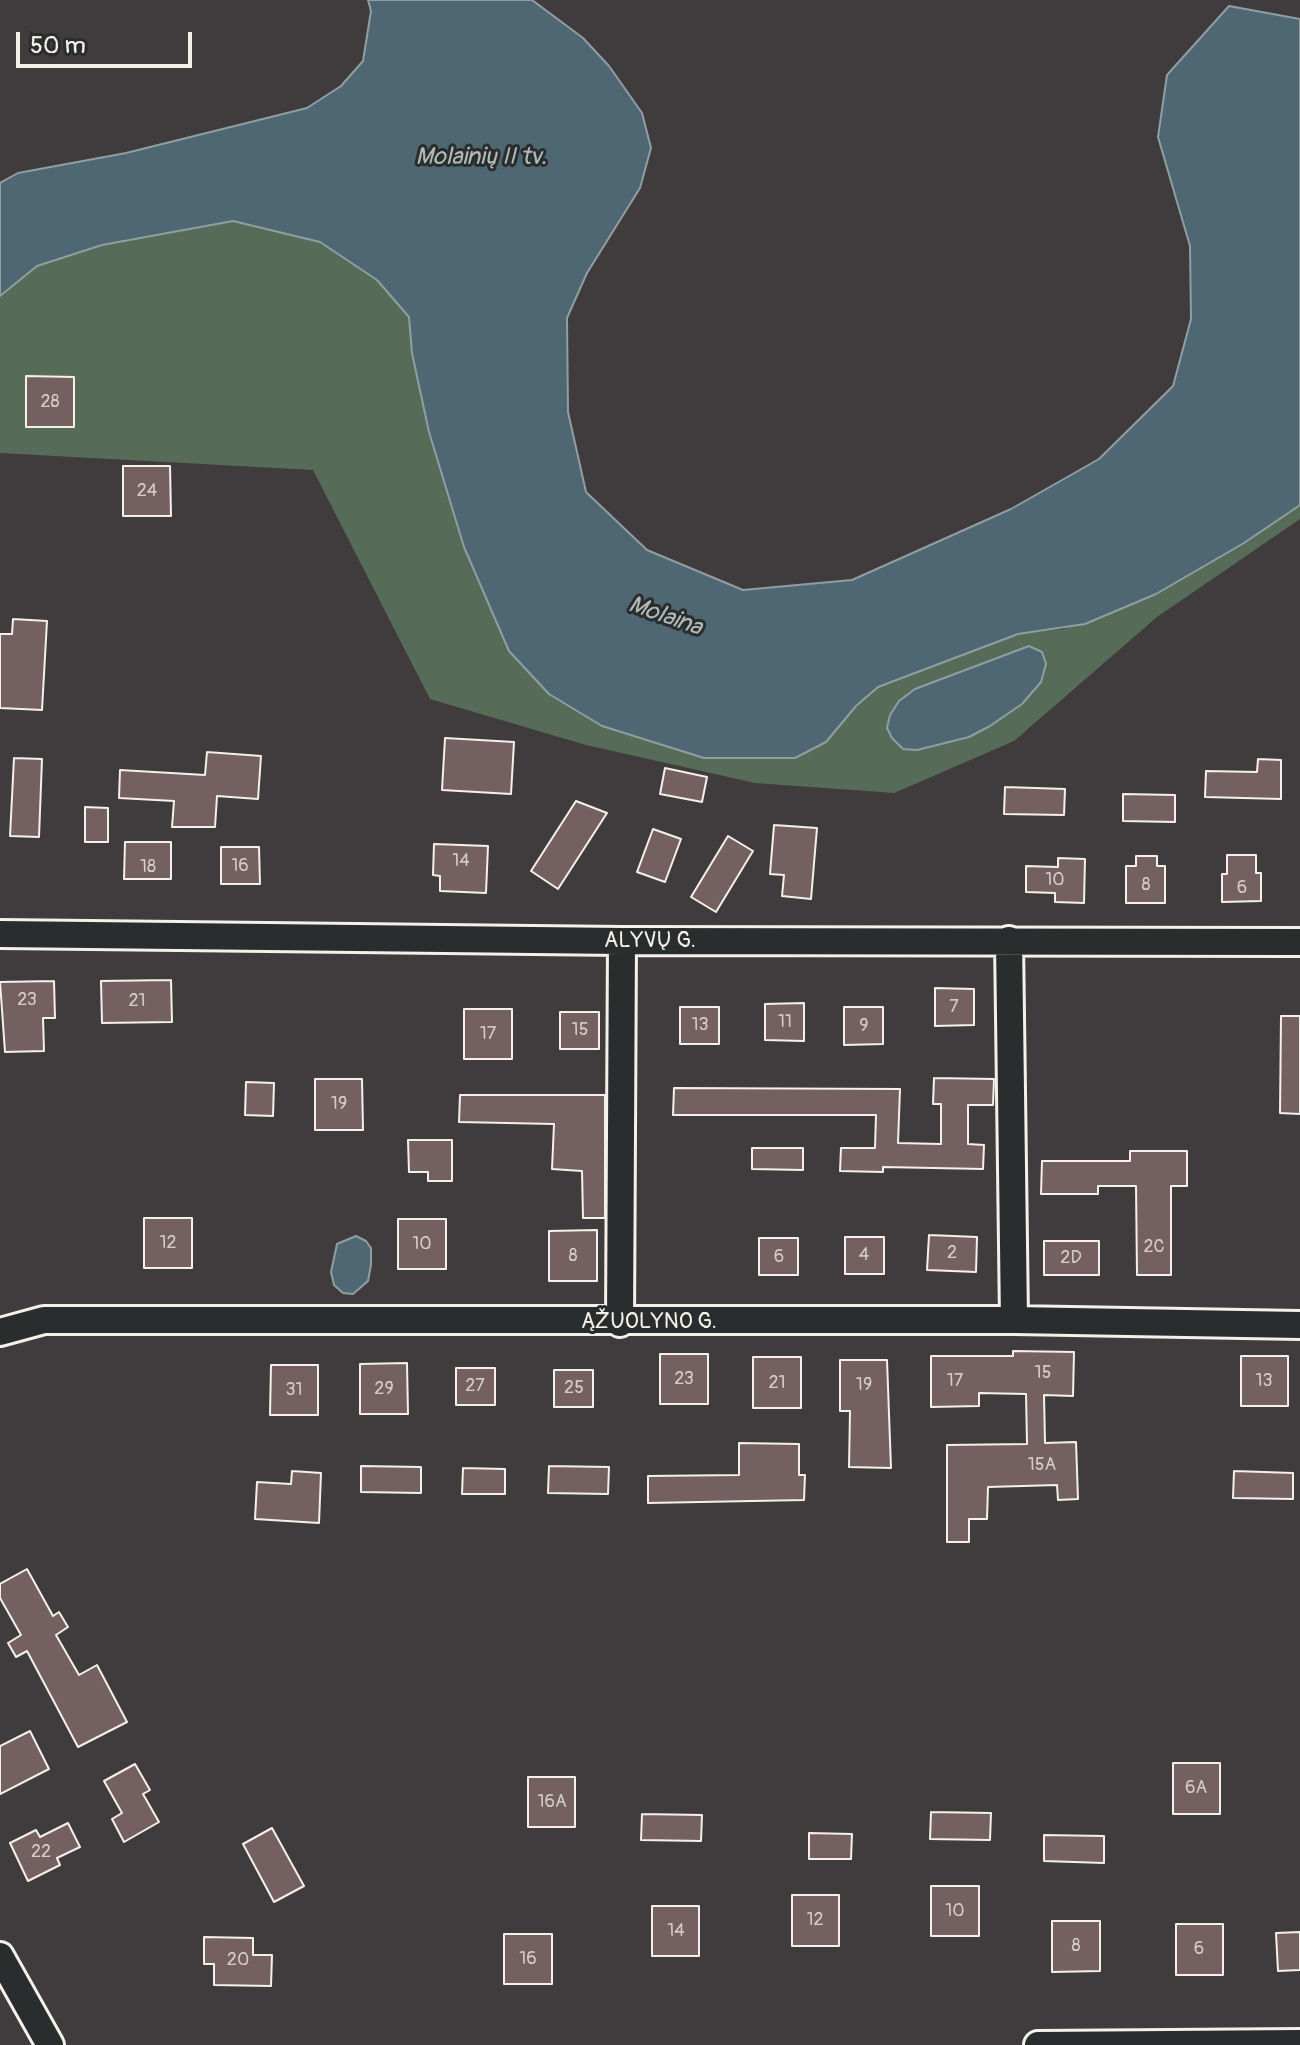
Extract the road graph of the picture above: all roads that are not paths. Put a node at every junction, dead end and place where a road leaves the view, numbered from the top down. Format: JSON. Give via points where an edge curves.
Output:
{"nodes":[{"id":1,"x":0,"y":934,"type":"edge"},
{"id":2,"x":1009,"y":940,"type":"junction"},
{"id":3,"x":622,"y":941,"type":"junction"},
{"id":4,"x":1300,"y":942,"type":"edge"},
{"id":5,"x":1014,"y":1320,"type":"junction"},
{"id":6,"x":620,"y":1323,"type":"junction"},
{"id":7,"x":1300,"y":1325,"type":"edge"},
{"id":8,"x":0,"y":1332,"type":"edge"},
{"id":9,"x":0,"y":1956,"type":"edge"},
{"id":10,"x":1300,"y":2043,"type":"edge"},
{"id":11,"x":50,"y":2045,"type":"edge"},
{"id":12,"x":1038,"y":2045,"type":"edge"}],
"edges":[{"from":1,"to":3,"type":"street","name":"ALYVŲ G."},
{"from":2,"to":3,"type":"street","name":"ALYVŲ G."},
{"from":2,"to":4,"type":"street","name":"ALYVŲ G."},
{"from":2,"to":5,"type":"street"},
{"from":3,"to":6,"type":"street"},
{"from":5,"to":6,"type":"street","name":"ĄŽUOLYNO G."},
{"from":5,"to":7,"type":"street","name":"ĄŽUOLYNO G."},
{"from":6,"to":8,"type":"street","name":"ĄŽUOLYNO G.","via":[[44,1320]]},
{"from":9,"to":11,"type":"street"},
{"from":10,"to":12,"type":"street"}]}
